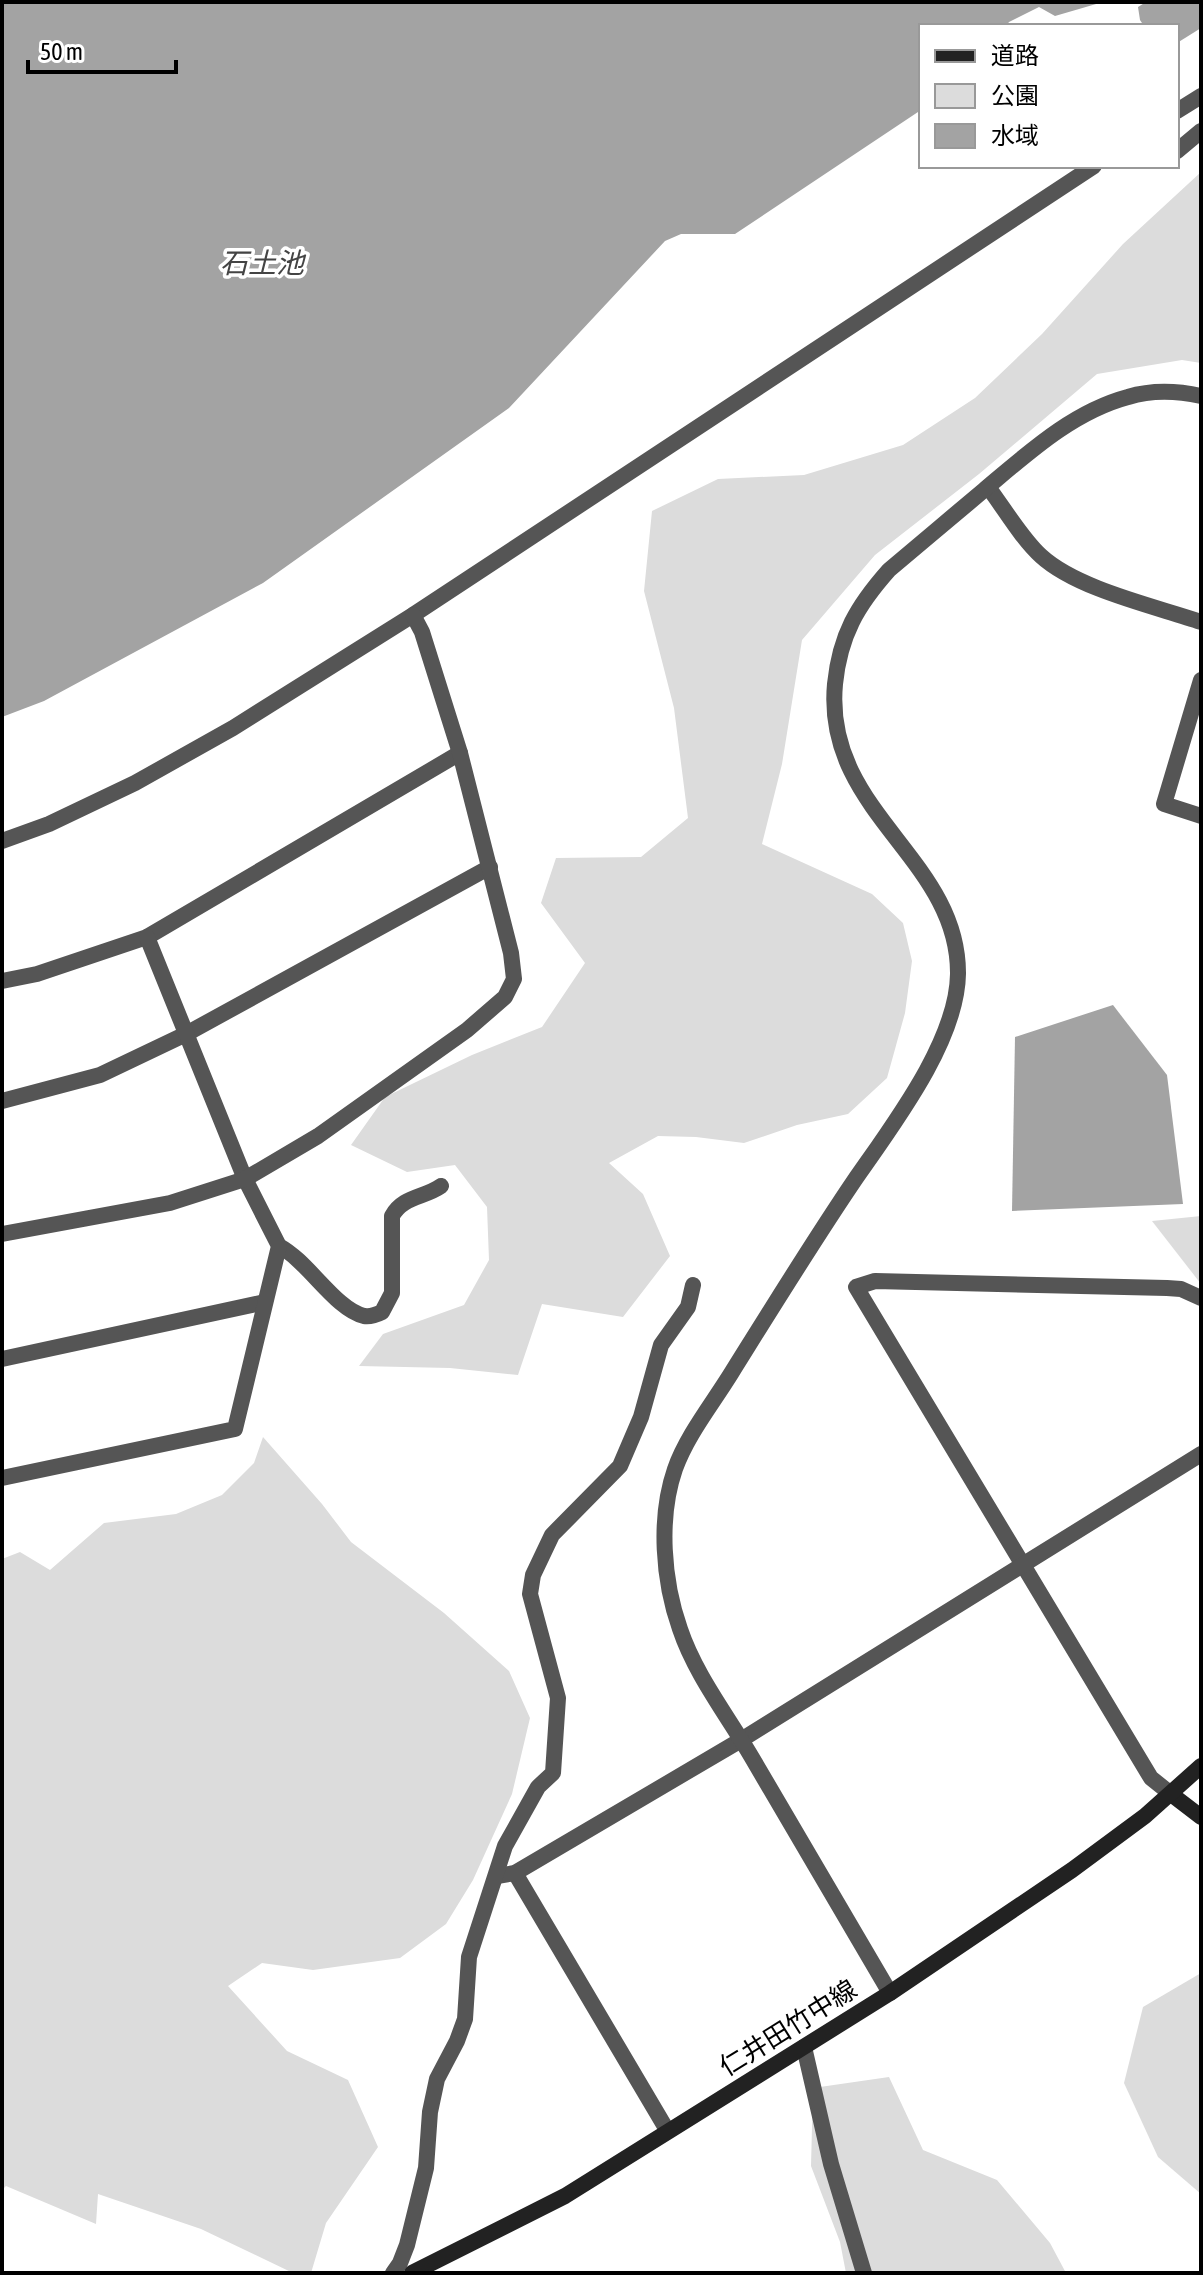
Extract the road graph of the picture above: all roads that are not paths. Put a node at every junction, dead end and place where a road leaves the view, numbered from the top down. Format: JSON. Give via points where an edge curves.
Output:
{"nodes":[{"id":1,"x":1201,"y":96,"type":"edge"},
{"id":2,"x":1179,"y":110,"type":"edge"},
{"id":3,"x":1201,"y":131,"type":"edge"},
{"id":4,"x":1179,"y":149,"type":"edge"},
{"id":5,"x":1091,"y":168,"type":"edge"},
{"id":6,"x":1201,"y":396,"type":"edge"},
{"id":7,"x":988,"y":487,"type":"junction"},
{"id":8,"x":413,"y":615,"type":"junction"},
{"id":9,"x":1201,"y":622,"type":"edge"},
{"id":10,"x":1201,"y":680,"type":"edge"},
{"id":11,"x":460,"y":753,"type":"junction"},
{"id":12,"x":1201,"y":816,"type":"edge"},
{"id":13,"x":2,"y":841,"type":"edge"},
{"id":14,"x":490,"y":867,"type":"junction"},
{"id":15,"x":147,"y":937,"type":"junction"},
{"id":16,"x":2,"y":981,"type":"edge"},
{"id":17,"x":186,"y":1034,"type":"junction"},
{"id":18,"x":2,"y":1101,"type":"edge"},
{"id":19,"x":245,"y":1179,"type":"junction"},
{"id":20,"x":441,"y":1186,"type":"dead end"},
{"id":21,"x":2,"y":1234,"type":"edge"},
{"id":22,"x":279,"y":1246,"type":"junction"},
{"id":23,"x":693,"y":1285,"type":"dead end"},
{"id":24,"x":1201,"y":1298,"type":"edge"},
{"id":25,"x":265,"y":1302,"type":"junction"},
{"id":26,"x":2,"y":1359,"type":"edge"},
{"id":27,"x":1201,"y":1454,"type":"edge"},
{"id":28,"x":2,"y":1478,"type":"edge"},
{"id":29,"x":1022,"y":1563,"type":"junction"},
{"id":30,"x":741,"y":1740,"type":"junction"},
{"id":31,"x":1201,"y":1766,"type":"edge"},
{"id":32,"x":1171,"y":1794,"type":"junction"},
{"id":33,"x":1201,"y":1817,"type":"edge"},
{"id":34,"x":515,"y":1873,"type":"junction"},
{"id":35,"x":497,"y":1876,"type":"junction"},
{"id":36,"x":890,"y":1993,"type":"junction"},
{"id":37,"x":804,"y":2047,"type":"junction"},
{"id":38,"x":667,"y":2130,"type":"junction"},
{"id":39,"x":393,"y":2273,"type":"edge"},
{"id":40,"x":412,"y":2273,"type":"edge"},
{"id":41,"x":864,"y":2273,"type":"edge"}],
"edges":[{"from":1,"to":2,"type":"street"},
{"from":3,"to":4,"type":"street"},
{"from":5,"to":8,"type":"street"},
{"from":6,"to":7,"type":"street","via":[[1155,393],[1113,401],[1029,451]]},
{"from":7,"to":9,"type":"street","via":[[1040,556],[1066,573]]},
{"from":7,"to":30,"type":"street","via":[[872,589],[849,624],[838,654],[834,697],[835,727],[862,795],[936,894],[948,919],[956,948],[954,1003],[909,1102],[823,1227],[675,1469],[665,1554],[677,1617],[692,1655]]},
{"from":8,"to":11,"type":"street"},
{"from":8,"to":13,"type":"street","via":[[135,783]]},
{"from":10,"to":12,"type":"street","via":[[1164,804]]},
{"from":11,"to":14,"type":"street"},
{"from":11,"to":15,"type":"street"},
{"from":14,"to":17,"type":"street"},
{"from":14,"to":19,"type":"street","via":[[514,979],[505,997],[318,1136]]},
{"from":15,"to":16,"type":"street"},
{"from":15,"to":17,"type":"street"},
{"from":17,"to":18,"type":"street","via":[[100,1075]]},
{"from":17,"to":19,"type":"street"},
{"from":19,"to":21,"type":"street","via":[[170,1203]]},
{"from":19,"to":22,"type":"street"},
{"from":20,"to":22,"type":"street","via":[[411,1198],[392,1216],[392,1293],[375,1315],[357,1313]]},
{"from":22,"to":25,"type":"street"},
{"from":23,"to":35,"type":"street","via":[[688,1307],[661,1345],[641,1417],[620,1466],[552,1535],[533,1575],[530,1594],[558,1698],[553,1773],[538,1787],[505,1846]]},
{"from":24,"to":29,"type":"street","via":[[1167,1288],[875,1281],[856,1287]]},
{"from":25,"to":26,"type":"street"},
{"from":25,"to":28,"type":"street","via":[[235,1429]]},
{"from":27,"to":29,"type":"street"},
{"from":29,"to":30,"type":"street"},
{"from":29,"to":32,"type":"street","via":[[1151,1778]]},
{"from":30,"to":34,"type":"street"},
{"from":30,"to":36,"type":"street"},
{"from":31,"to":32,"type":"main road","name":"仁井田竹中線"},
{"from":32,"to":33,"type":"main road"},
{"from":32,"to":36,"type":"main road","name":"仁井田竹中線","via":[[1072,1870]]},
{"from":34,"to":35,"type":"street"},
{"from":34,"to":38,"type":"street"},
{"from":35,"to":39,"type":"street","via":[[469,1957],[465,2019],[437,2079],[426,2168],[407,2245]]},
{"from":36,"to":37,"type":"main road","name":"仁井田竹中線"},
{"from":37,"to":38,"type":"main road","name":"仁井田竹中線"},
{"from":37,"to":41,"type":"street"},
{"from":38,"to":40,"type":"main road","name":"仁井田竹中線","via":[[565,2196]]}]}
